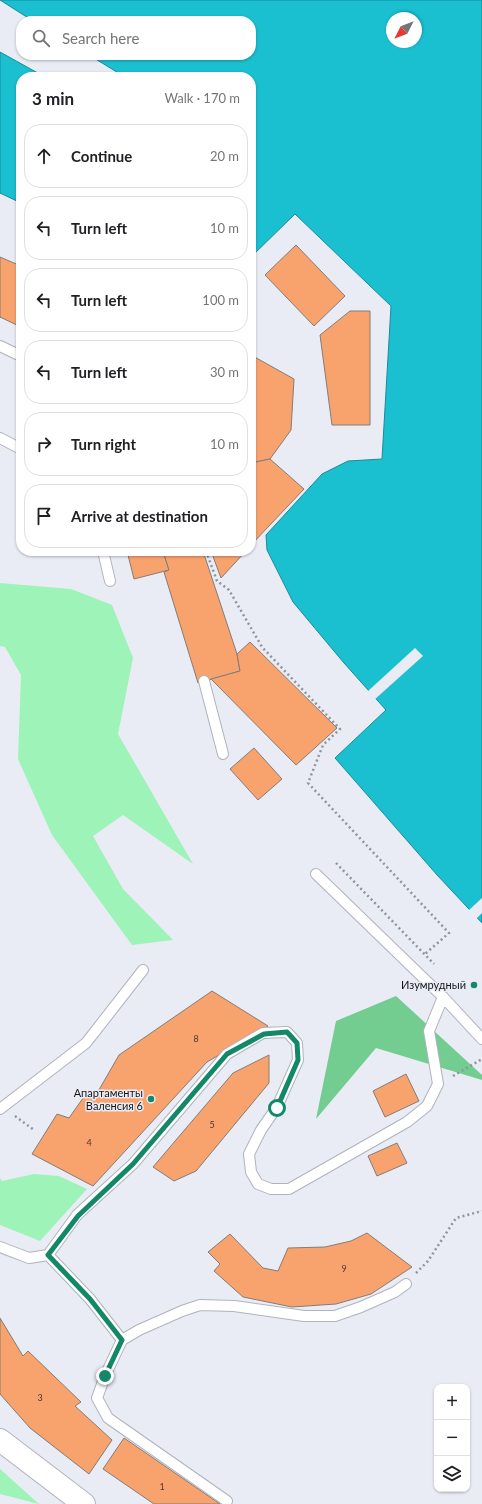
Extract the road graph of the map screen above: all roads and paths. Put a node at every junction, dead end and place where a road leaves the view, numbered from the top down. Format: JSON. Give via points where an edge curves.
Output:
{"nodes":[{"id":1,"x":0,"y":346,"type":"edge"},
{"id":2,"x":16,"y":354,"type":"edge"},
{"id":3,"x":0,"y":438,"type":"edge"},
{"id":4,"x":16,"y":446,"type":"edge"},
{"id":5,"x":104,"y":556,"type":"edge"},
{"id":6,"x":208,"y":556,"type":"edge"},
{"id":7,"x":110,"y":581,"type":"dead end"},
{"id":8,"x":204,"y":682,"type":"dead end"},
{"id":9,"x":223,"y":754,"type":"dead end"},
{"id":10,"x":336,"y":863,"type":"dead end"},
{"id":11,"x":316,"y":874,"type":"dead end"},
{"id":12,"x":425,"y":954,"type":"junction"},
{"id":13,"x":435,"y":965,"type":"dead end"},
{"id":14,"x":144,"y":970,"type":"dead end"},
{"id":15,"x":443,"y":997,"type":"junction"},
{"id":16,"x":482,"y":1039,"type":"edge"},
{"id":17,"x":482,"y":1059,"type":"edge"},
{"id":18,"x":438,"y":1084,"type":"junction"},
{"id":19,"x":1,"y":1107,"type":"edge"},
{"id":20,"x":34,"y":1130,"type":"dead end"},
{"id":21,"x":482,"y":1211,"type":"edge"},
{"id":22,"x":0,"y":1247,"type":"edge"},
{"id":23,"x":48,"y":1255,"type":"junction"},
{"id":24,"x":406,"y":1284,"type":"joint"},
{"id":25,"x":122,"y":1340,"type":"junction"},
{"id":26,"x":0,"y":1440,"type":"edge"},
{"id":27,"x":227,"y":1501,"type":"dead end"},
{"id":28,"x":84,"y":1504,"type":"edge"}],
"edges":[{"from":1,"to":2,"type":"lane"},
{"from":3,"to":4,"type":"lane"},
{"from":5,"to":7,"type":"lane"},
{"from":6,"to":12,"type":"path","via":[[217,581],[229,590],[262,647],[340,729],[323,745],[308,784],[449,932]]},
{"from":8,"to":9,"type":"lane"},
{"from":10,"to":12,"type":"path"},
{"from":11,"to":15,"type":"lane"},
{"from":12,"to":13,"type":"path"},
{"from":14,"to":19,"type":"lane","via":[[86,1044]]},
{"from":15,"to":16,"type":"lane"},
{"from":15,"to":18,"type":"lane","via":[[429,1031]]},
{"from":17,"to":18,"type":"path"},
{"from":18,"to":23,"type":"lane","via":[[427,1106],[407,1122],[289,1189],[271,1189],[258,1184],[251,1172],[249,1154],[261,1130],[277,1108],[298,1060],[297,1043],[287,1032],[264,1034],[227,1054],[133,1164],[78,1216]]},
{"from":19,"to":20,"type":"path"},
{"from":21,"to":24,"type":"path","via":[[456,1218],[428,1261]]},
{"from":22,"to":23,"type":"lane","via":[[29,1258]]},
{"from":23,"to":25,"type":"lane","via":[[90,1299]]},
{"from":24,"to":25,"type":"lane","via":[[395,1292],[335,1316],[304,1316],[234,1306],[200,1305],[145,1327]]},
{"from":25,"to":27,"type":"lane","via":[[97,1398],[108,1418]]},
{"from":26,"to":28,"type":"main road"}]}
